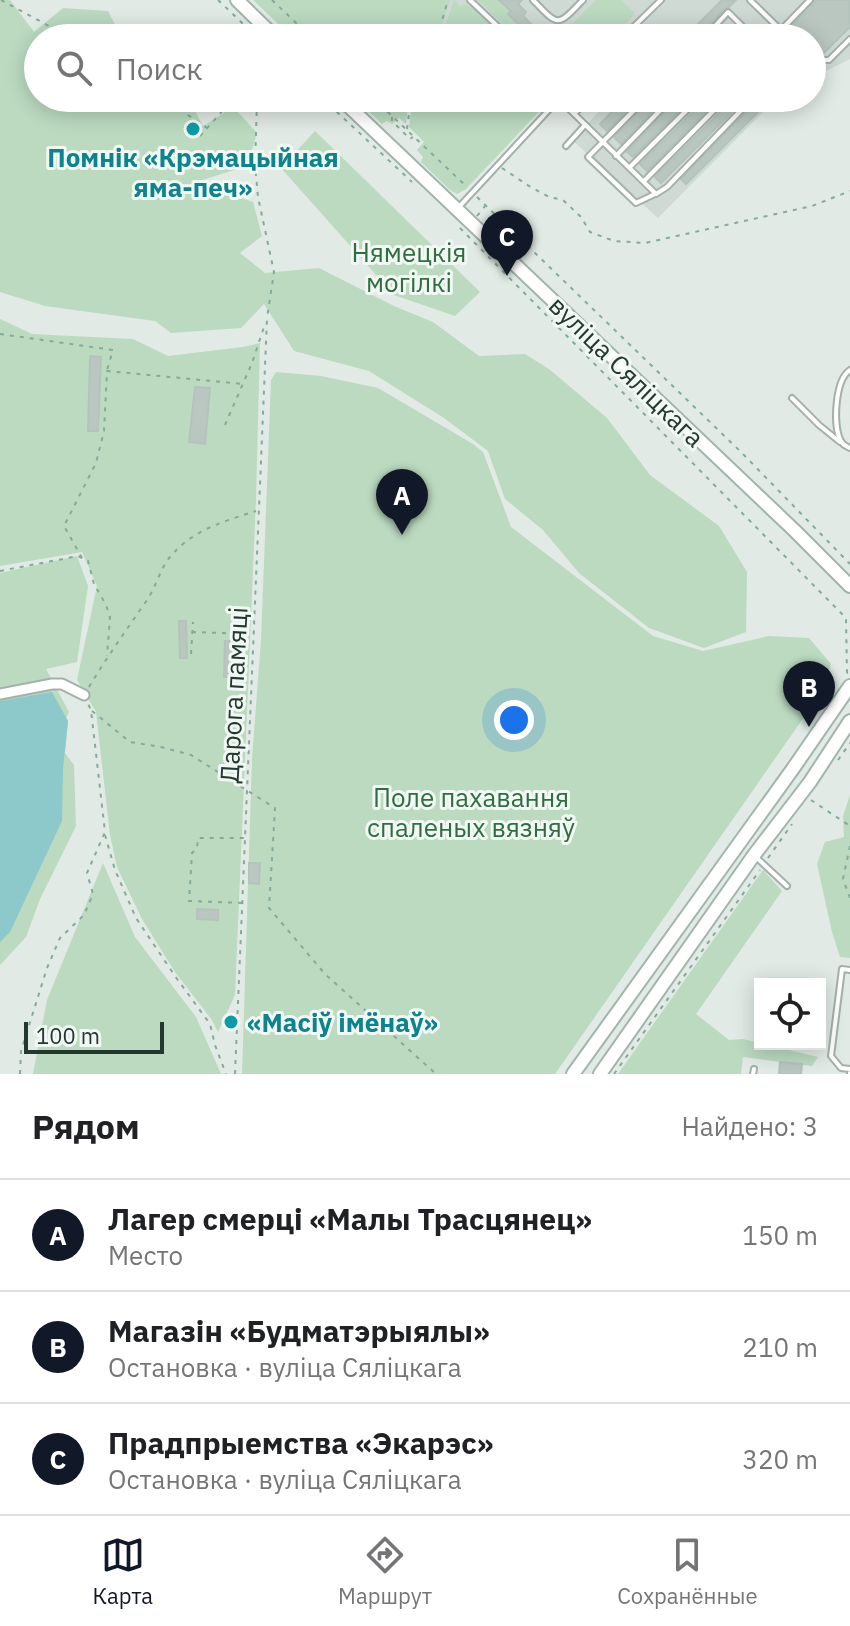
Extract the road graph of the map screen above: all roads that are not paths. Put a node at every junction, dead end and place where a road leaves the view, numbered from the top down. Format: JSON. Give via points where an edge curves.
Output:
{"nodes":[{"id":1,"x":237,"y":0,"type":"edge"},
{"id":2,"x":470,"y":0,"type":"edge"},
{"id":3,"x":533,"y":0,"type":"edge"},
{"id":4,"x":583,"y":0,"type":"edge"},
{"id":5,"x":661,"y":0,"type":"edge"},
{"id":6,"x":750,"y":0,"type":"edge"},
{"id":7,"x":810,"y":0,"type":"edge"},
{"id":8,"x":262,"y":24,"type":"edge"},
{"id":9,"x":495,"y":24,"type":"edge"},
{"id":10,"x":636,"y":24,"type":"edge"},
{"id":11,"x":717,"y":24,"type":"edge"},
{"id":12,"x":740,"y":24,"type":"edge"},
{"id":13,"x":775,"y":24,"type":"edge"},
{"id":14,"x":787,"y":24,"type":"edge"},
{"id":15,"x":850,"y":39,"type":"edge"},
{"id":16,"x":826,"y":60,"type":"edge"},
{"id":17,"x":354,"y":112,"type":"edge"},
{"id":18,"x":547,"y":112,"type":"edge"},
{"id":19,"x":632,"y":112,"type":"edge"},
{"id":20,"x":658,"y":112,"type":"edge"},
{"id":21,"x":685,"y":112,"type":"edge"},
{"id":22,"x":712,"y":112,"type":"edge"},
{"id":23,"x":739,"y":112,"type":"edge"},
{"id":24,"x":574,"y":114,"type":"edge"},
{"id":25,"x":585,"y":125,"type":"junction"},
{"id":26,"x":603,"y":142,"type":"junction"},
{"id":27,"x":566,"y":146,"type":"dead end"},
{"id":28,"x":616,"y":156,"type":"junction"},
{"id":29,"x":630,"y":168,"type":"junction"},
{"id":30,"x":644,"y":181,"type":"junction"},
{"id":31,"x":656,"y":194,"type":"junction"},
{"id":32,"x":454,"y":215,"type":"junction"},
{"id":33,"x":850,"y":370,"type":"edge"},
{"id":34,"x":792,"y":398,"type":"dead end"},
{"id":35,"x":842,"y":444,"type":"junction"},
{"id":36,"x":850,"y":448,"type":"edge"},
{"id":37,"x":846,"y":582,"type":"edge"},
{"id":38,"x":850,"y":596,"type":"edge"},
{"id":39,"x":850,"y":686,"type":"edge"},
{"id":40,"x":0,"y":694,"type":"edge"},
{"id":41,"x":84,"y":695,"type":"road end"},
{"id":42,"x":850,"y":721,"type":"edge"},
{"id":43,"x":792,"y":770,"type":"junction"},
{"id":44,"x":810,"y":782,"type":"junction"},
{"id":45,"x":759,"y":860,"type":"junction"},
{"id":46,"x":787,"y":886,"type":"dead end"},
{"id":47,"x":850,"y":970,"type":"edge"},
{"id":48,"x":850,"y":1072,"type":"edge"},
{"id":49,"x":573,"y":1074,"type":"edge"},
{"id":50,"x":600,"y":1074,"type":"edge"}],
"edges":[{"from":1,"to":8,"type":"main road"},
{"from":2,"to":9,"type":"lane"},
{"from":3,"to":4,"type":"lane","via":[[552,20],[560,21]]},
{"from":5,"to":10,"type":"lane"},
{"from":6,"to":13,"type":"lane"},
{"from":7,"to":14,"type":"lane"},
{"from":11,"to":12,"type":"lane","via":[[728,12]]},
{"from":15,"to":16,"type":"lane"},
{"from":17,"to":32,"type":"main road","name":"вуліца Сяліцкага"},
{"from":18,"to":32,"type":"lane"},
{"from":19,"to":26,"type":"lane"},
{"from":20,"to":28,"type":"lane"},
{"from":21,"to":29,"type":"lane"},
{"from":22,"to":30,"type":"lane"},
{"from":23,"to":31,"type":"lane"},
{"from":24,"to":25,"type":"lane"},
{"from":25,"to":26,"type":"lane"},
{"from":25,"to":27,"type":"lane"},
{"from":26,"to":28,"type":"lane"},
{"from":26,"to":31,"type":"lane","via":[[588,157],[636,203]]},
{"from":28,"to":29,"type":"lane"},
{"from":29,"to":30,"type":"lane"},
{"from":30,"to":31,"type":"lane"},
{"from":32,"to":37,"type":"main road","name":"вуліца Сяліцкага"},
{"from":33,"to":35,"type":"lane","via":[[840,382],[836,415]]},
{"from":34,"to":35,"type":"lane"},
{"from":35,"to":36,"type":"lane"},
{"from":37,"to":38,"type":"main road","name":"вуліца Сяліцкага"},
{"from":39,"to":43,"type":"main road"},
{"from":40,"to":41,"type":"street","via":[[62,684]]},
{"from":42,"to":44,"type":"main road"},
{"from":43,"to":44,"type":"main road"},
{"from":43,"to":49,"type":"main road"},
{"from":44,"to":45,"type":"main road"},
{"from":45,"to":46,"type":"lane"},
{"from":45,"to":50,"type":"main road"},
{"from":47,"to":48,"type":"lane","via":[[842,969],[831,1056]]}]}
